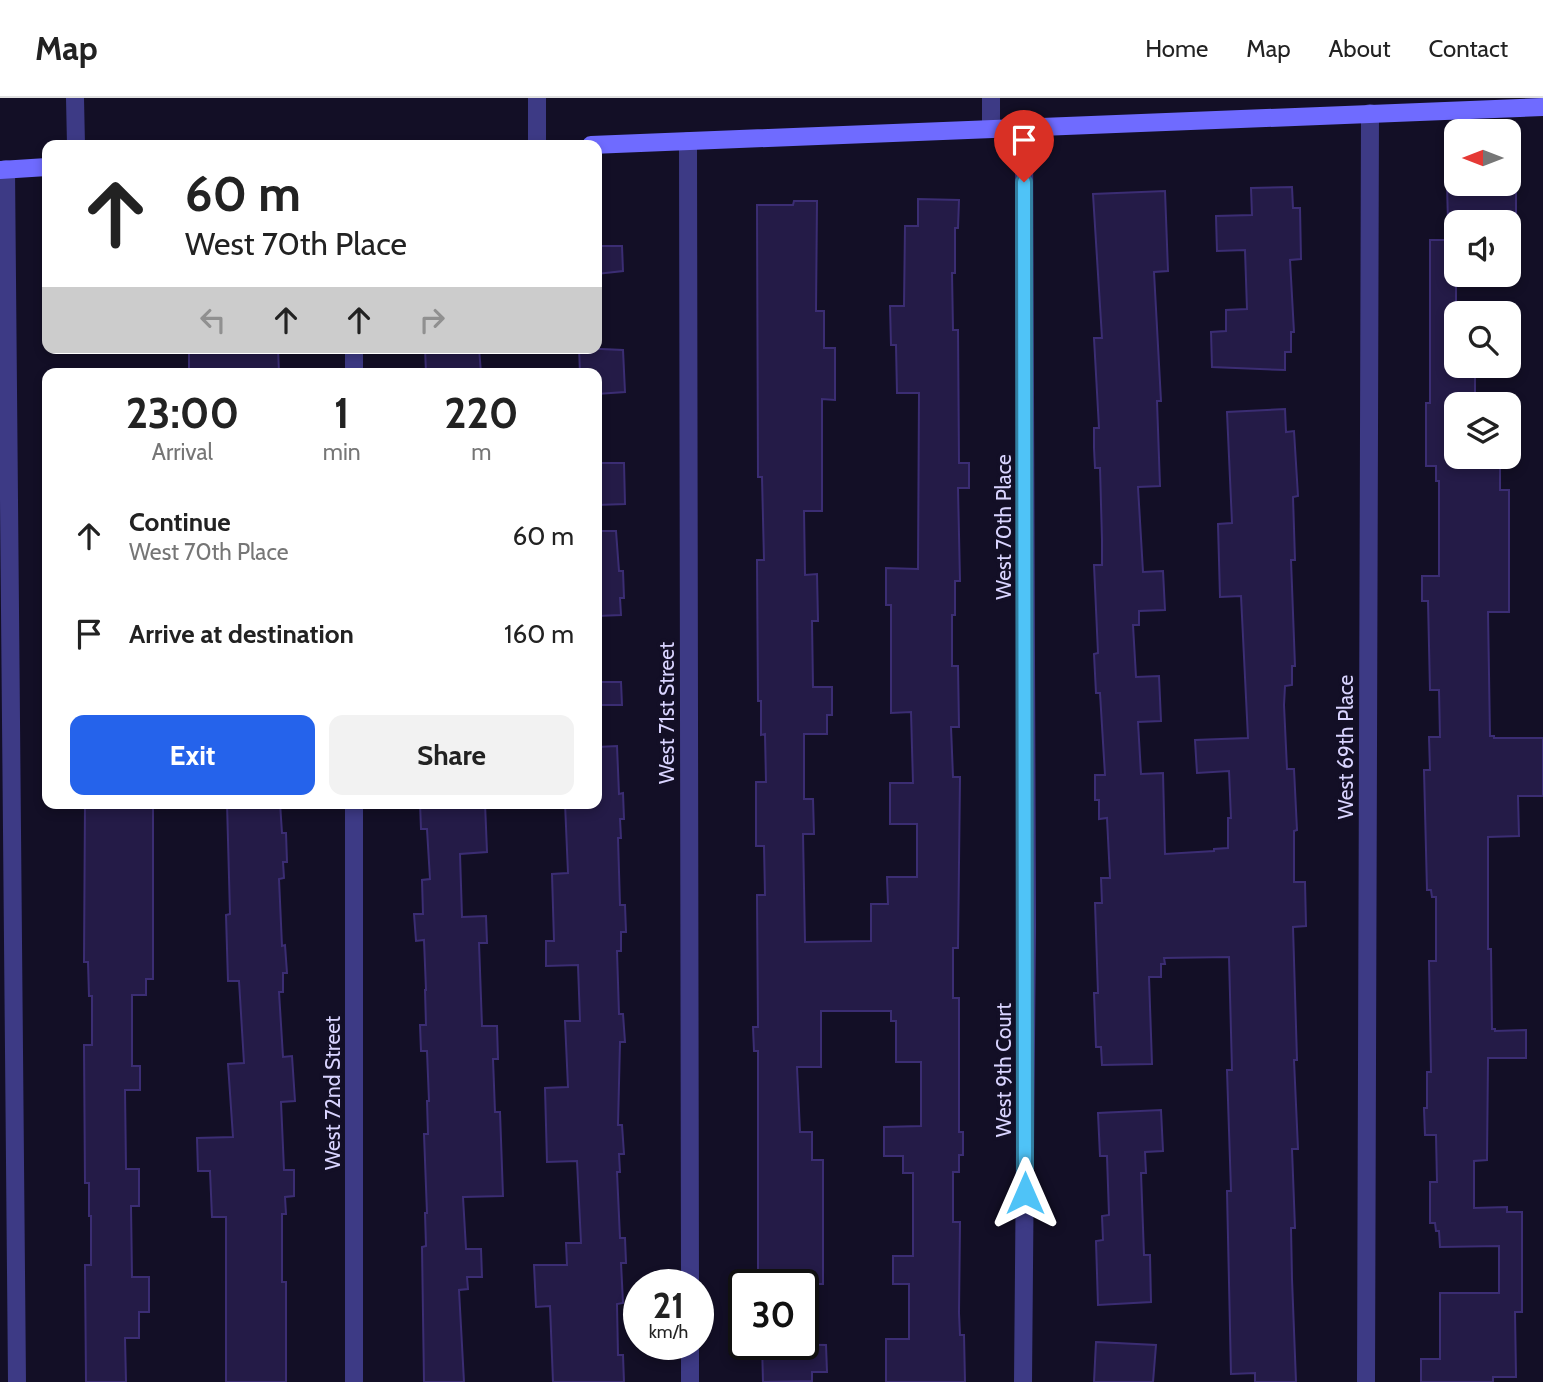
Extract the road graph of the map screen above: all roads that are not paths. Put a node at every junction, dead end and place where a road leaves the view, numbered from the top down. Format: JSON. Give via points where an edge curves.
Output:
{"nodes":[{"id":1,"x":75,"y":98,"type":"edge"},
{"id":2,"x":537,"y":98,"type":"edge"},
{"id":3,"x":991,"y":98,"type":"edge"},
{"id":4,"x":1455,"y":104,"type":"edge"},
{"id":5,"x":1543,"y":107,"type":"edge"},
{"id":6,"x":1370,"y":113,"type":"junction"},
{"id":7,"x":1024,"y":127,"type":"junction"},
{"id":8,"x":991,"y":129,"type":"junction"},
{"id":9,"x":75,"y":140,"type":"edge"},
{"id":10,"x":537,"y":140,"type":"edge"},
{"id":11,"x":688,"y":141,"type":"junction"},
{"id":12,"x":602,"y":145,"type":"edge"},
{"id":13,"x":42,"y":167,"type":"edge"},
{"id":14,"x":3,"y":169,"type":"edge"},
{"id":15,"x":354,"y":809,"type":"edge"},
{"id":16,"x":1027,"y":926,"type":"joint"},
{"id":17,"x":690,"y":1269,"type":"edge"},
{"id":18,"x":690,"y":1360,"type":"edge"},
{"id":19,"x":17,"y":1382,"type":"edge"},
{"id":20,"x":354,"y":1382,"type":"edge"},
{"id":21,"x":690,"y":1382,"type":"edge"},
{"id":22,"x":1023,"y":1382,"type":"edge"},
{"id":23,"x":1366,"y":1382,"type":"edge"}],
"edges":[{"from":1,"to":9,"type":"street"},
{"from":2,"to":10,"type":"street"},
{"from":3,"to":8,"type":"street"},
{"from":4,"to":5,"type":"street"},
{"from":4,"to":6,"type":"street"},
{"from":6,"to":7,"type":"street"},
{"from":6,"to":23,"type":"street","name":"West 69th Place"},
{"from":7,"to":8,"type":"street"},
{"from":7,"to":16,"type":"street","name":"West 70th Place"},
{"from":8,"to":11,"type":"street"},
{"from":11,"to":12,"type":"street"},
{"from":11,"to":17,"type":"street","name":"West 71st Street"},
{"from":13,"to":14,"type":"street"},
{"from":14,"to":19,"type":"street"},
{"from":15,"to":20,"type":"street","name":"West 72nd Street"},
{"from":16,"to":22,"type":"street","name":"West 9th Court"},
{"from":18,"to":21,"type":"street"}]}
